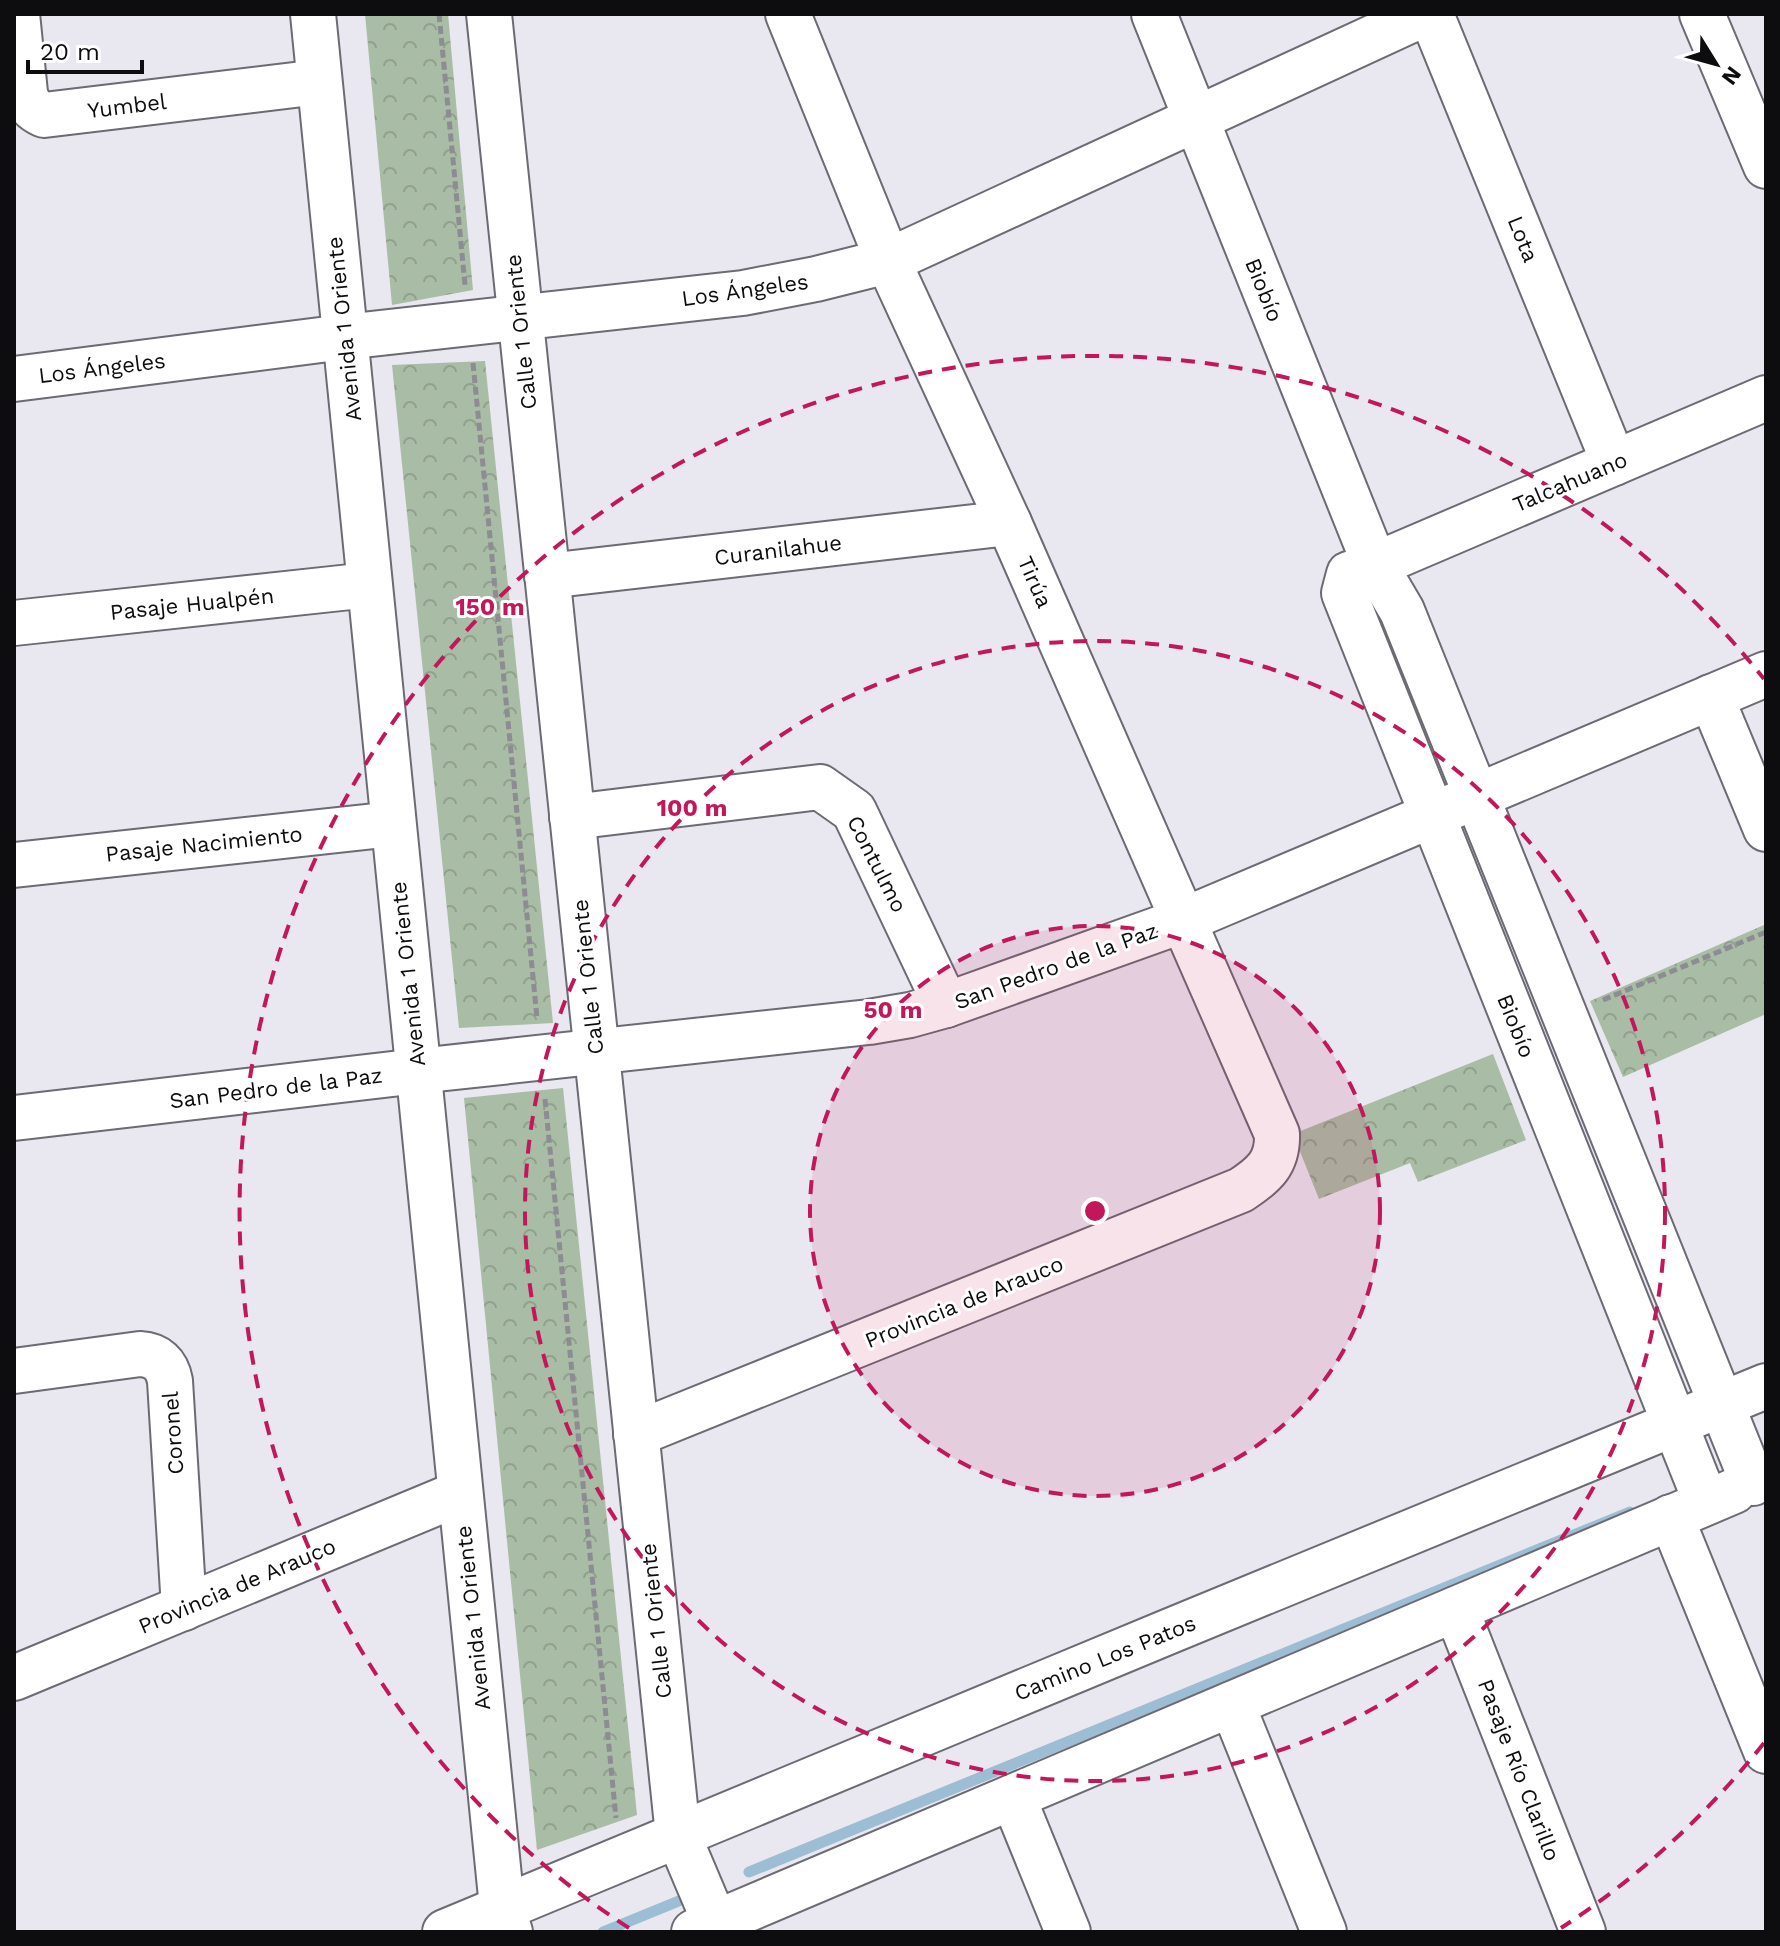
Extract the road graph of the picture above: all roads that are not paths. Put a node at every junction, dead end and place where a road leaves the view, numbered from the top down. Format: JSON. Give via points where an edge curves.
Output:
{"nodes":[{"id":1,"x":17,"y":14,"type":"edge"},
{"id":2,"x":313,"y":14,"type":"edge"},
{"id":3,"x":489,"y":14,"type":"edge"},
{"id":4,"x":788,"y":14,"type":"edge"},
{"id":5,"x":1154,"y":14,"type":"edge"},
{"id":6,"x":1424,"y":14,"type":"edge"},
{"id":7,"x":1431,"y":14,"type":"edge"},
{"id":8,"x":1702,"y":14,"type":"edge"},
{"id":9,"x":319,"y":82,"type":"junction"},
{"id":10,"x":1196,"y":119,"type":"junction"},
{"id":11,"x":1766,"y":166,"type":"edge"},
{"id":12,"x":888,"y":261,"type":"junction"},
{"id":13,"x":520,"y":318,"type":"junction"},
{"id":14,"x":344,"y":337,"type":"junction"},
{"id":15,"x":14,"y":379,"type":"edge"},
{"id":16,"x":1766,"y":398,"type":"edge"},
{"id":17,"x":1614,"y":463,"type":"junction"},
{"id":18,"x":1009,"y":523,"type":"junction"},
{"id":19,"x":1375,"y":565,"type":"junction"},
{"id":20,"x":547,"y":576,"type":"junction"},
{"id":21,"x":369,"y":585,"type":"junction"},
{"id":22,"x":14,"y":623,"type":"edge"},
{"id":23,"x":1766,"y":674,"type":"edge"},
{"id":24,"x":1711,"y":697,"type":"junction"},
{"id":25,"x":1477,"y":796,"type":"junction"},
{"id":26,"x":1432,"y":815,"type":"junction"},
{"id":27,"x":572,"y":817,"type":"junction"},
{"id":28,"x":393,"y":824,"type":"junction"},
{"id":29,"x":1766,"y":829,"type":"edge"},
{"id":30,"x":14,"y":865,"type":"edge"},
{"id":31,"x":1184,"y":920,"type":"junction"},
{"id":32,"x":946,"y":1005,"type":"junction"},
{"id":33,"x":596,"y":1052,"type":"junction"},
{"id":34,"x":418,"y":1071,"type":"junction"},
{"id":35,"x":14,"y":1118,"type":"edge"},
{"id":36,"x":1277,"y":1150,"type":"joint"},
{"id":37,"x":14,"y":1371,"type":"edge"},
{"id":38,"x":1766,"y":1386,"type":"edge"},
{"id":39,"x":1722,"y":1404,"type":"junction"},
{"id":40,"x":1674,"y":1424,"type":"junction"},
{"id":41,"x":636,"y":1434,"type":"junction"},
{"id":42,"x":1760,"y":1480,"type":"edge"},
{"id":43,"x":460,"y":1493,"type":"junction"},
{"id":44,"x":1688,"y":1510,"type":"junction"},
{"id":45,"x":184,"y":1608,"type":"junction"},
{"id":46,"x":1456,"y":1609,"type":"junction"},
{"id":47,"x":14,"y":1678,"type":"edge"},
{"id":48,"x":1232,"y":1704,"type":"junction"},
{"id":49,"x":1766,"y":1751,"type":"edge"},
{"id":50,"x":1013,"y":1797,"type":"junction"},
{"id":51,"x":678,"y":1835,"type":"junction"},
{"id":52,"x":506,"y":1919,"type":"edge"},
{"id":53,"x":709,"y":1929,"type":"edge"},
{"id":54,"x":445,"y":1932,"type":"edge"},
{"id":55,"x":1068,"y":1932,"type":"edge"},
{"id":56,"x":1324,"y":1932,"type":"edge"},
{"id":57,"x":1583,"y":1932,"type":"edge"}],
"edges":[{"from":1,"to":9,"type":"street","name":"Yumbel","via":[[27,103],[44,115]]},
{"from":2,"to":9,"type":"street","name":"Avenida 1 Oriente"},
{"from":3,"to":13,"type":"street","name":"Calle 1 Oriente"},
{"from":4,"to":12,"type":"street","name":"Tirúa"},
{"from":5,"to":10,"type":"street","name":"Biobío"},
{"from":6,"to":10,"type":"street","name":"Los Ángeles"},
{"from":7,"to":17,"type":"street","name":"Lota"},
{"from":8,"to":11,"type":"street"},
{"from":9,"to":14,"type":"street","name":"Avenida 1 Oriente"},
{"from":10,"to":12,"type":"street","name":"Los Ángeles"},
{"from":10,"to":19,"type":"street","name":"Biobío"},
{"from":12,"to":13,"type":"street","name":"Los Ángeles","via":[[743,293]]},
{"from":12,"to":18,"type":"street","name":"Tirúa"},
{"from":13,"to":14,"type":"street","name":"Los Ángeles"},
{"from":13,"to":20,"type":"street","name":"Calle 1 Oriente"},
{"from":14,"to":15,"type":"street","name":"Los Ángeles"},
{"from":14,"to":21,"type":"street","name":"Avenida 1 Oriente"},
{"from":16,"to":17,"type":"street","name":"Talcahuano"},
{"from":17,"to":19,"type":"street","name":"Talcahuano"},
{"from":18,"to":20,"type":"street","name":"Curanilahue"},
{"from":18,"to":31,"type":"street","name":"Tirúa"},
{"from":19,"to":25,"type":"street","name":"Biobío","via":[[1402,611]]},
{"from":19,"to":26,"type":"street","name":"Biobío","via":[[1349,574],[1344,593]]},
{"from":20,"to":27,"type":"street","name":"Calle 1 Oriente"},
{"from":21,"to":22,"type":"street","name":"Pasaje Hualpén"},
{"from":21,"to":28,"type":"street","name":"Avenida 1 Oriente"},
{"from":23,"to":24,"type":"street","name":"San Pedro de la Paz"},
{"from":24,"to":25,"type":"street","name":"San Pedro de la Paz"},
{"from":24,"to":29,"type":"street"},
{"from":25,"to":26,"type":"street","name":"San Pedro de la Paz"},
{"from":25,"to":39,"type":"street","name":"Biobío"},
{"from":26,"to":31,"type":"street","name":"San Pedro de la Paz"},
{"from":26,"to":40,"type":"street","name":"Biobío"},
{"from":27,"to":32,"type":"street","name":"Contulmo","via":[[820,787],[854,811]]},
{"from":27,"to":33,"type":"street","name":"Calle 1 Oriente"},
{"from":28,"to":30,"type":"street","name":"Pasaje Nacimiento"},
{"from":28,"to":34,"type":"street","name":"Avenida 1 Oriente"},
{"from":31,"to":32,"type":"street","name":"San Pedro de la Paz"},
{"from":31,"to":36,"type":"street","name":"Tirúa","via":[[1277,1134]]},
{"from":32,"to":33,"type":"street","name":"San Pedro de la Paz","via":[[869,1022]]},
{"from":33,"to":34,"type":"street","name":"San Pedro de la Paz"},
{"from":33,"to":41,"type":"street","name":"Calle 1 Oriente"},
{"from":34,"to":35,"type":"street","name":"San Pedro de la Paz"},
{"from":34,"to":43,"type":"street","name":"Avenida 1 Oriente"},
{"from":36,"to":41,"type":"street","name":"Provincia de Arauco","via":[[1269,1167],[1241,1190]]},
{"from":37,"to":45,"type":"street","name":"Coronel","via":[[140,1354],[164,1364],[170,1381]]},
{"from":38,"to":39,"type":"street","name":"Camino Los Patos"},
{"from":39,"to":40,"type":"street","name":"Camino Los Patos"},
{"from":39,"to":42,"type":"street","name":"Biobío"},
{"from":40,"to":44,"type":"street","name":"Biobío"},
{"from":40,"to":51,"type":"street","name":"Camino Los Patos"},
{"from":41,"to":51,"type":"street","name":"Calle 1 Oriente"},
{"from":42,"to":44,"type":"street"},
{"from":43,"to":45,"type":"street","name":"Provincia de Arauco"},
{"from":43,"to":52,"type":"street","name":"Avenida 1 Oriente"},
{"from":44,"to":46,"type":"street"},
{"from":44,"to":49,"type":"street","name":"Biobío"},
{"from":45,"to":47,"type":"street","name":"Provincia de Arauco"},
{"from":46,"to":48,"type":"street"},
{"from":46,"to":57,"type":"street","name":"Pasaje Río Clarillo"},
{"from":48,"to":50,"type":"street"},
{"from":48,"to":56,"type":"street"},
{"from":50,"to":53,"type":"street"},
{"from":50,"to":55,"type":"street"},
{"from":51,"to":52,"type":"street","name":"Camino Los Patos","via":[[620,1858]]},
{"from":51,"to":53,"type":"street","name":"Calle 1 Oriente"},
{"from":52,"to":54,"type":"street","name":"Camino Los Patos"}]}
